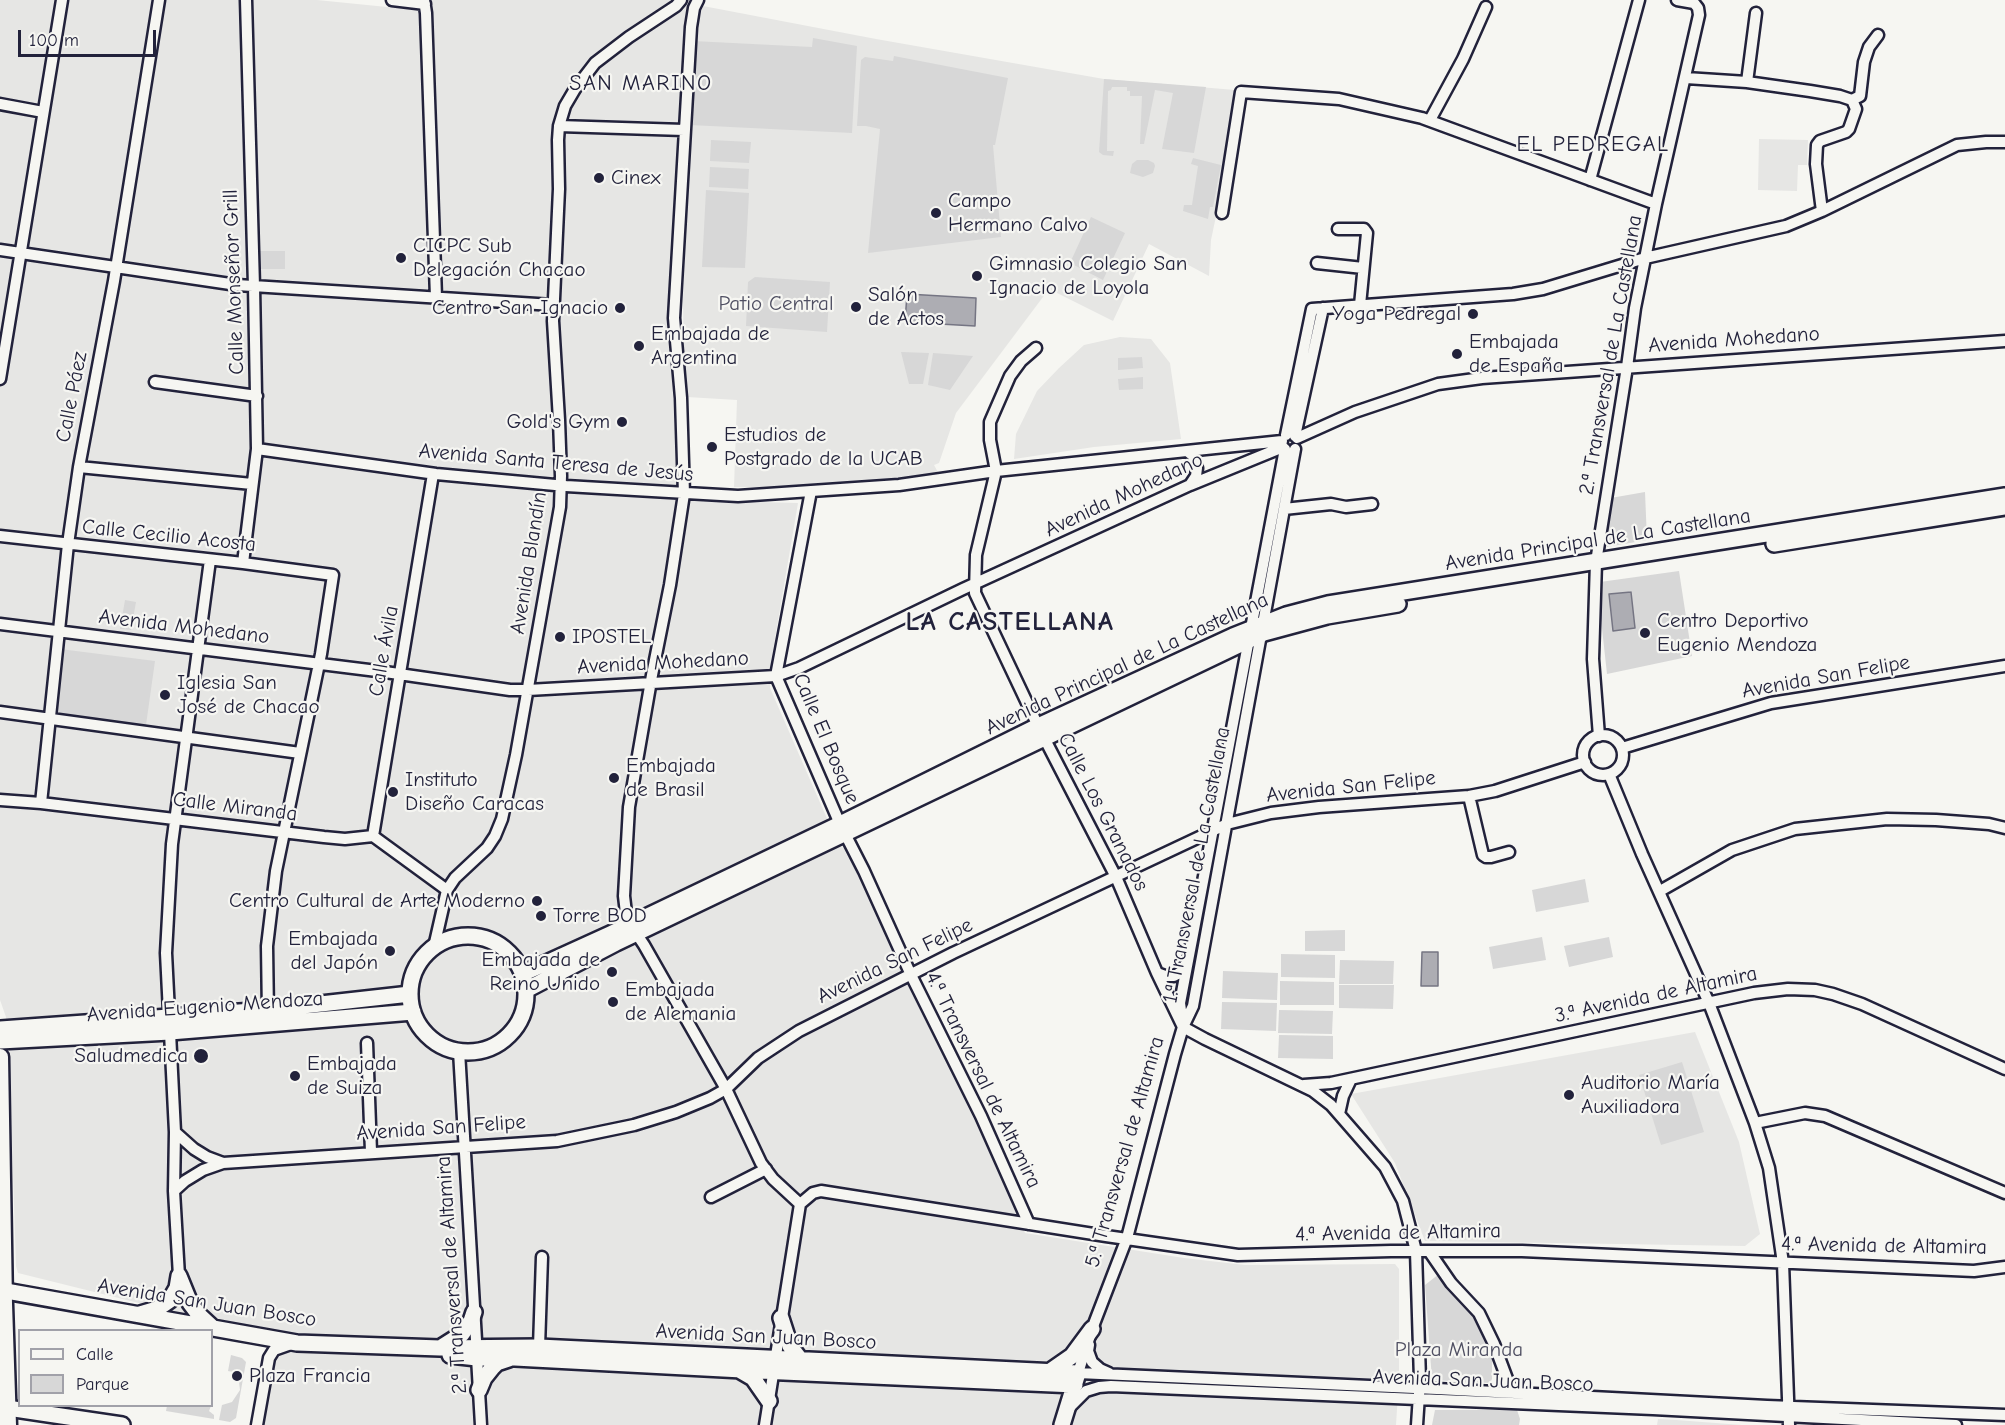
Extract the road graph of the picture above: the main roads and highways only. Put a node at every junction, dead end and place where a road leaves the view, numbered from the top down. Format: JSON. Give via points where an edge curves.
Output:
{"nodes":[{"id":1,"x":0,"y":1057,"type":"edge"},
{"id":2,"x":2,"y":1290,"type":"edge"},
{"id":3,"x":5,"y":1414,"type":"edge"}],
"edges":[{"from":1,"to":2,"type":"main road"},
{"from":2,"to":3,"type":"main road"}]}
